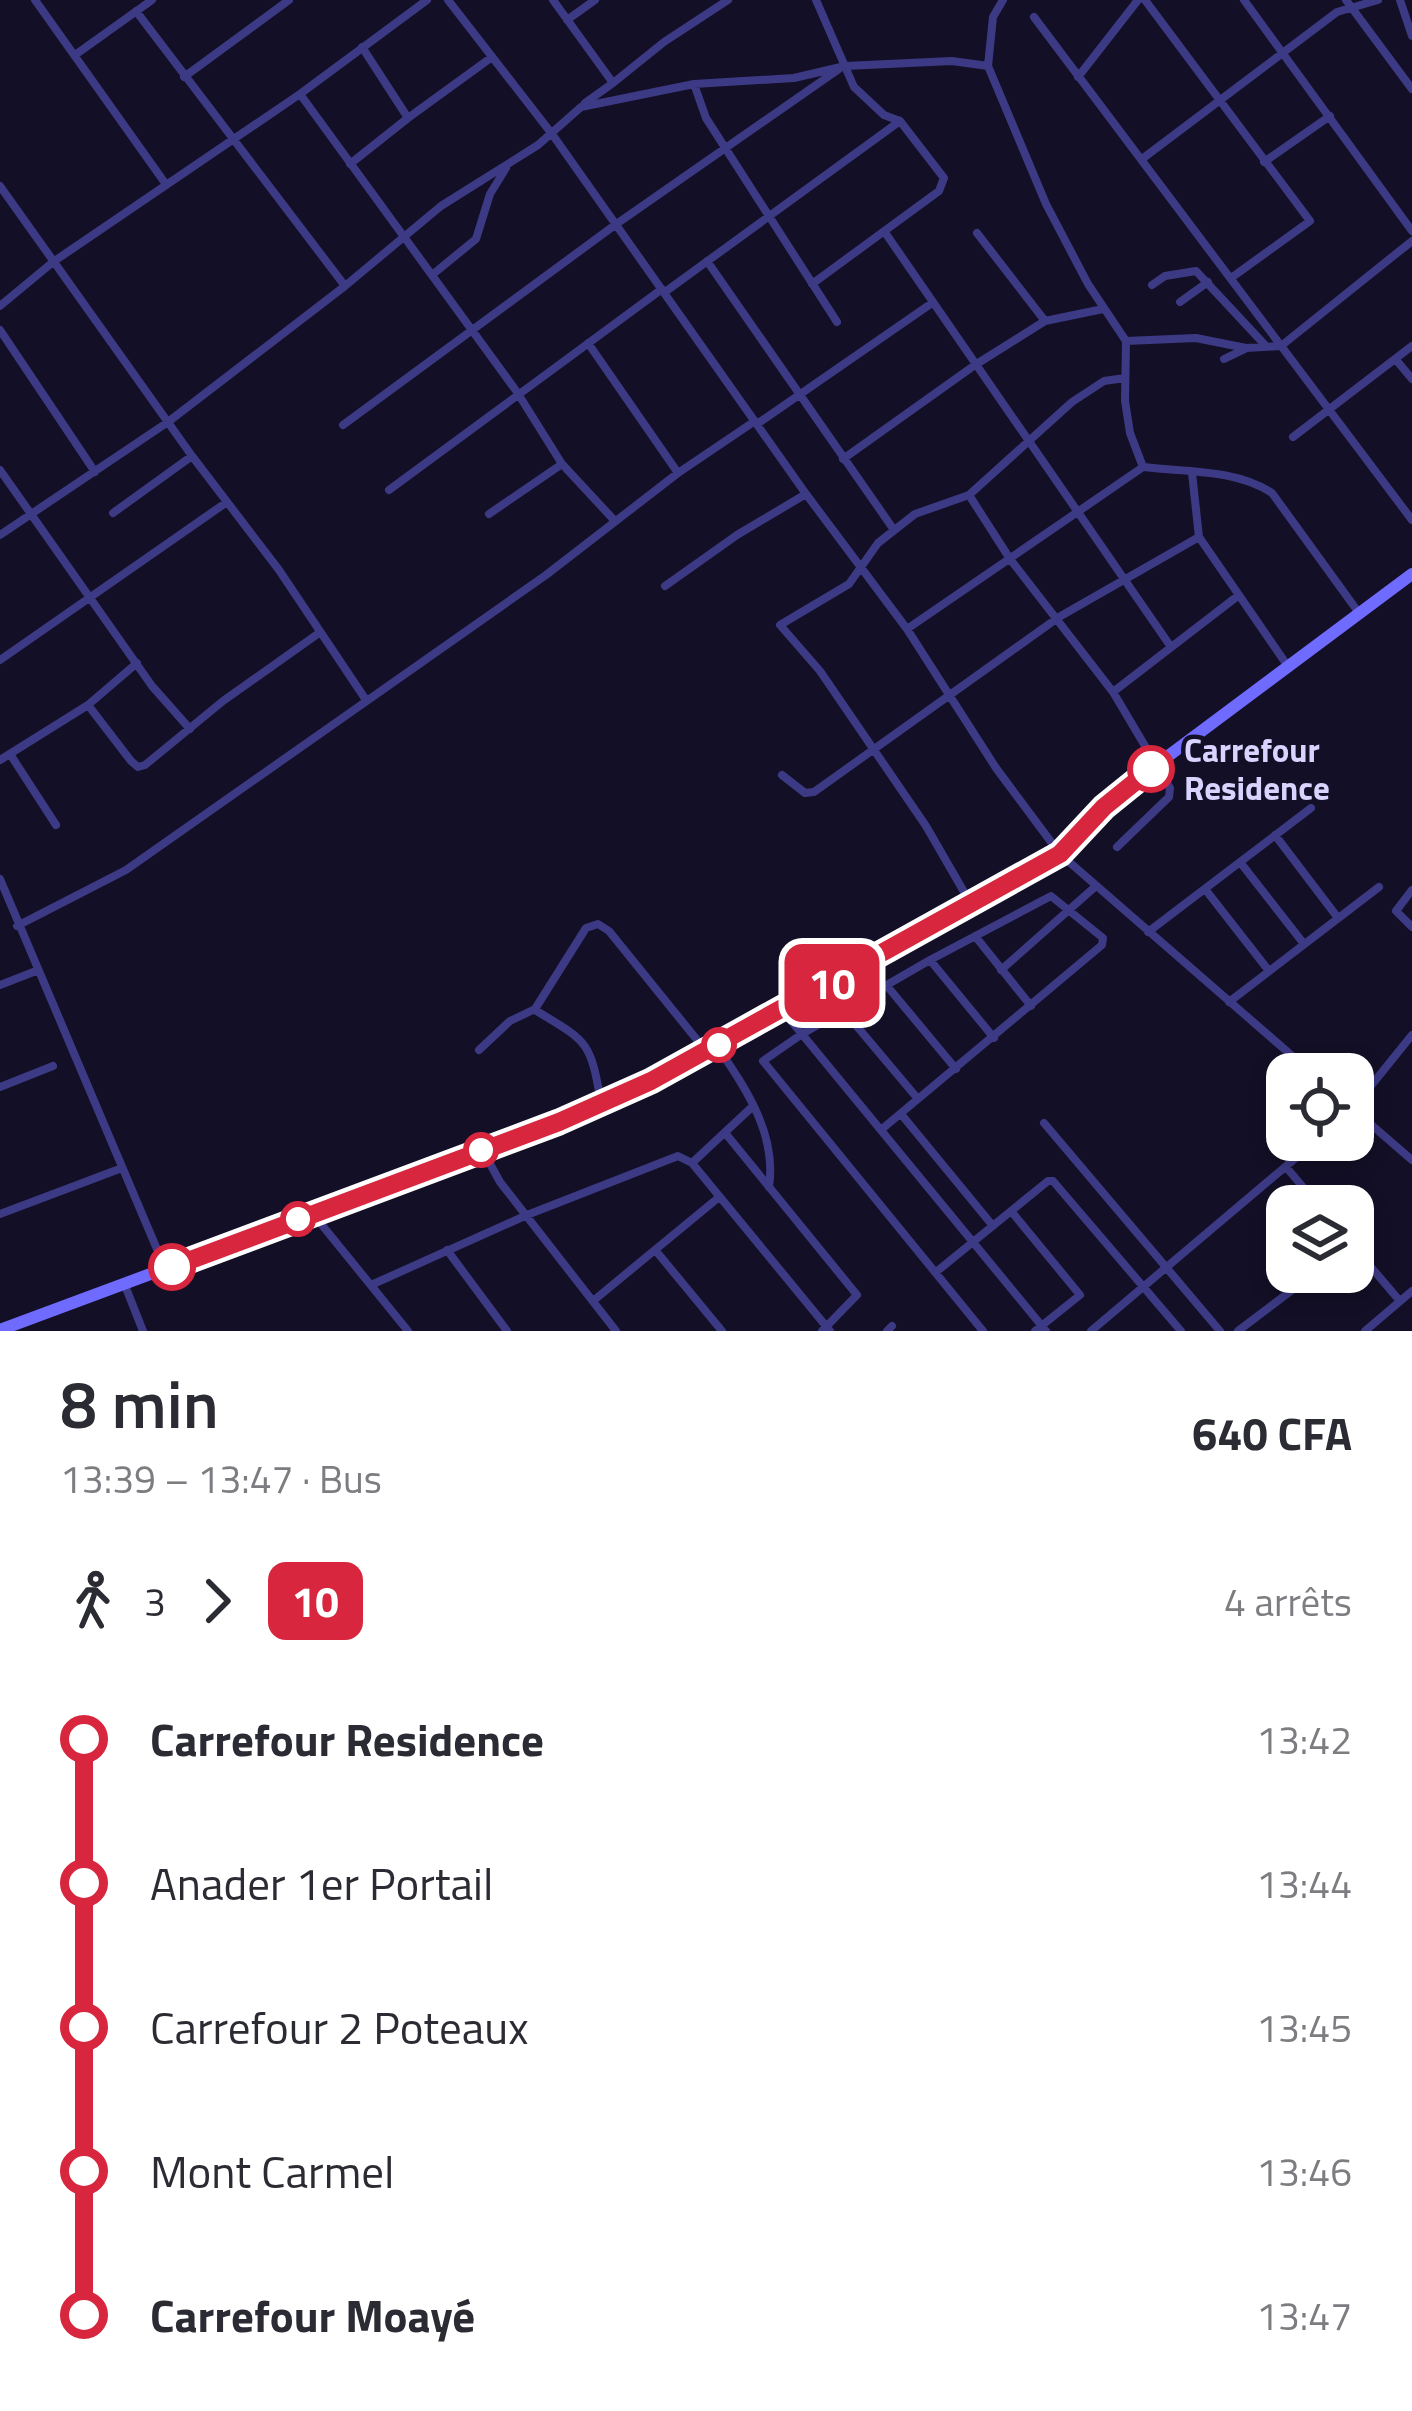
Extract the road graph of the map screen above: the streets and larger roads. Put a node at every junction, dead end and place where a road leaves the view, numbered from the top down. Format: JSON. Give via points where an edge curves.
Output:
{"nodes":[{"id":1,"x":35,"y":0,"type":"edge"},
{"id":2,"x":152,"y":0,"type":"edge"},
{"id":3,"x":289,"y":0,"type":"edge"},
{"id":4,"x":427,"y":0,"type":"edge"},
{"id":5,"x":448,"y":0,"type":"edge"},
{"id":6,"x":554,"y":0,"type":"edge"},
{"id":7,"x":595,"y":0,"type":"edge"},
{"id":8,"x":728,"y":0,"type":"edge"},
{"id":9,"x":816,"y":0,"type":"edge"},
{"id":10,"x":1004,"y":0,"type":"edge"},
{"id":11,"x":1142,"y":0,"type":"edge"},
{"id":12,"x":1244,"y":0,"type":"edge"},
{"id":13,"x":1378,"y":0,"type":"edge"},
{"id":14,"x":1400,"y":0,"type":"edge"},
{"id":15,"x":1348,"y":4,"type":"edge"},
{"id":16,"x":136,"y":11,"type":"junction"},
{"id":17,"x":1034,"y":17,"type":"dead end"},
{"id":18,"x":567,"y":20,"type":"junction"},
{"id":19,"x":1412,"y":36,"type":"edge"},
{"id":20,"x":362,"y":47,"type":"junction"},
{"id":21,"x":1283,"y":54,"type":"junction"},
{"id":22,"x":75,"y":56,"type":"junction"},
{"id":23,"x":492,"y":57,"type":"junction"},
{"id":24,"x":844,"y":65,"type":"junction"},
{"id":25,"x":988,"y":66,"type":"junction"},
{"id":26,"x":184,"y":77,"type":"junction"},
{"id":27,"x":1078,"y":77,"type":"junction"},
{"id":28,"x":613,"y":83,"type":"junction"},
{"id":29,"x":694,"y":84,"type":"junction"},
{"id":30,"x":1412,"y":89,"type":"edge"},
{"id":31,"x":300,"y":94,"type":"junction"},
{"id":32,"x":1220,"y":101,"type":"junction"},
{"id":33,"x":581,"y":107,"type":"junction"},
{"id":34,"x":1330,"y":116,"type":"junction"},
{"id":35,"x":408,"y":118,"type":"junction"},
{"id":36,"x":900,"y":121,"type":"junction"},
{"id":37,"x":551,"y":134,"type":"junction"},
{"id":38,"x":230,"y":140,"type":"junction"},
{"id":39,"x":725,"y":151,"type":"junction"},
{"id":40,"x":1142,"y":159,"type":"junction"},
{"id":41,"x":1264,"y":162,"type":"junction"},
{"id":42,"x":350,"y":164,"type":"junction"},
{"id":43,"x":506,"y":166,"type":"junction"},
{"id":44,"x":165,"y":183,"type":"junction"},
{"id":45,"x":0,"y":186,"type":"edge"},
{"id":46,"x":769,"y":219,"type":"junction"},
{"id":47,"x":615,"y":225,"type":"junction"},
{"id":48,"x":884,"y":231,"type":"junction"},
{"id":49,"x":1412,"y":231,"type":"edge"},
{"id":50,"x":977,"y":233,"type":"dead end"},
{"id":51,"x":402,"y":238,"type":"junction"},
{"id":52,"x":1411,"y":244,"type":"edge"},
{"id":53,"x":53,"y":262,"type":"junction"},
{"id":54,"x":707,"y":262,"type":"junction"},
{"id":55,"x":432,"y":275,"type":"junction"},
{"id":56,"x":1231,"y":278,"type":"junction"},
{"id":57,"x":1208,"y":282,"type":"junction"},
{"id":58,"x":812,"y":284,"type":"junction"},
{"id":59,"x":1152,"y":285,"type":"dead end"},
{"id":60,"x":345,"y":286,"type":"junction"},
{"id":61,"x":664,"y":290,"type":"junction"},
{"id":62,"x":1180,"y":302,"type":"dead end"},
{"id":63,"x":932,"y":303,"type":"junction"},
{"id":64,"x":0,"y":306,"type":"edge"},
{"id":65,"x":1103,"y":309,"type":"junction"},
{"id":66,"x":1045,"y":321,"type":"junction"},
{"id":67,"x":837,"y":322,"type":"dead end"},
{"id":68,"x":0,"y":330,"type":"edge"},
{"id":69,"x":472,"y":330,"type":"junction"},
{"id":70,"x":1126,"y":341,"type":"junction"},
{"id":71,"x":588,"y":343,"type":"junction"},
{"id":72,"x":1266,"y":346,"type":"junction"},
{"id":73,"x":1281,"y":346,"type":"junction"},
{"id":74,"x":1412,"y":346,"type":"edge"},
{"id":75,"x":1246,"y":348,"type":"junction"},
{"id":76,"x":1224,"y":359,"type":"dead end"},
{"id":77,"x":1397,"y":361,"type":"junction"},
{"id":78,"x":974,"y":365,"type":"junction"},
{"id":79,"x":1125,"y":378,"type":"junction"},
{"id":80,"x":1412,"y":379,"type":"edge"},
{"id":81,"x":517,"y":392,"type":"junction"},
{"id":82,"x":798,"y":396,"type":"junction"},
{"id":83,"x":1329,"y":413,"type":"junction"},
{"id":84,"x":168,"y":422,"type":"junction"},
{"id":85,"x":756,"y":422,"type":"junction"},
{"id":86,"x":343,"y":424,"type":"dead end"},
{"id":87,"x":1293,"y":437,"type":"dead end"},
{"id":88,"x":1027,"y":442,"type":"junction"},
{"id":89,"x":192,"y":456,"type":"junction"},
{"id":90,"x":843,"y":459,"type":"junction"},
{"id":91,"x":562,"y":464,"type":"junction"},
{"id":92,"x":1143,"y":467,"type":"junction"},
{"id":93,"x":0,"y":470,"type":"edge"},
{"id":94,"x":95,"y":472,"type":"junction"},
{"id":95,"x":677,"y":473,"type":"junction"},
{"id":96,"x":1192,"y":473,"type":"junction"},
{"id":97,"x":389,"y":490,"type":"dead end"},
{"id":98,"x":806,"y":494,"type":"junction"},
{"id":99,"x":969,"y":495,"type":"junction"},
{"id":100,"x":227,"y":502,"type":"junction"},
{"id":101,"x":113,"y":513,"type":"dead end"},
{"id":102,"x":1077,"y":513,"type":"junction"},
{"id":103,"x":489,"y":514,"type":"dead end"},
{"id":104,"x":33,"y":515,"type":"junction"},
{"id":105,"x":614,"y":520,"type":"junction"},
{"id":106,"x":1412,"y":520,"type":"edge"},
{"id":107,"x":894,"y":530,"type":"junction"},
{"id":108,"x":0,"y":536,"type":"edge"},
{"id":109,"x":1199,"y":537,"type":"junction"},
{"id":110,"x":1010,"y":559,"type":"junction"},
{"id":111,"x":860,"y":568,"type":"junction"},
{"id":112,"x":1412,"y":574,"type":"edge"},
{"id":113,"x":1124,"y":579,"type":"junction"},
{"id":114,"x":665,"y":586,"type":"dead end"},
{"id":115,"x":1239,"y":595,"type":"junction"},
{"id":116,"x":91,"y":597,"type":"junction"},
{"id":117,"x":1359,"y":613,"type":"junction"},
{"id":118,"x":1058,"y":617,"type":"junction"},
{"id":119,"x":908,"y":629,"type":"junction"},
{"id":120,"x":319,"y":633,"type":"junction"},
{"id":121,"x":1171,"y":647,"type":"junction"},
{"id":122,"x":0,"y":660,"type":"edge"},
{"id":123,"x":137,"y":663,"type":"junction"},
{"id":124,"x":1287,"y":665,"type":"junction"},
{"id":125,"x":1113,"y":692,"type":"junction"},
{"id":126,"x":951,"y":697,"type":"junction"},
{"id":127,"x":366,"y":700,"type":"junction"},
{"id":128,"x":88,"y":705,"type":"junction"},
{"id":129,"x":190,"y":729,"type":"junction"},
{"id":130,"x":872,"y":752,"type":"junction"},
{"id":131,"x":10,"y":754,"type":"junction"},
{"id":132,"x":0,"y":760,"type":"edge"},
{"id":133,"x":1155,"y":765,"type":"junction"},
{"id":134,"x":782,"y":775,"type":"dead end"},
{"id":135,"x":1310,"y":808,"type":"dead end"},
{"id":136,"x":56,"y":825,"type":"dead end"},
{"id":137,"x":1275,"y":836,"type":"junction"},
{"id":138,"x":1117,"y":847,"type":"dead end"},
{"id":139,"x":1060,"y":854,"type":"junction"},
{"id":140,"x":1240,"y":862,"type":"junction"},
{"id":141,"x":0,"y":879,"type":"edge"},
{"id":142,"x":1096,"y":886,"type":"junction"},
{"id":143,"x":1379,"y":886,"type":"dead end"},
{"id":144,"x":1205,"y":889,"type":"junction"},
{"id":145,"x":1412,"y":890,"type":"edge"},
{"id":146,"x":971,"y":904,"type":"junction"},
{"id":147,"x":1072,"y":911,"type":"junction"},
{"id":148,"x":1338,"y":918,"type":"junction"},
{"id":149,"x":17,"y":926,"type":"junction"},
{"id":150,"x":1412,"y":926,"type":"edge"},
{"id":151,"x":1148,"y":932,"type":"junction"},
{"id":152,"x":975,"y":936,"type":"junction"},
{"id":153,"x":1304,"y":944,"type":"junction"},
{"id":154,"x":930,"y":960,"type":"junction"},
{"id":155,"x":1001,"y":970,"type":"junction"},
{"id":156,"x":37,"y":971,"type":"junction"},
{"id":157,"x":1269,"y":971,"type":"junction"},
{"id":158,"x":0,"y":985,"type":"edge"},
{"id":159,"x":887,"y":986,"type":"junction"},
{"id":160,"x":1229,"y":1002,"type":"junction"},
{"id":161,"x":1031,"y":1006,"type":"junction"},
{"id":162,"x":535,"y":1010,"type":"junction"},
{"id":163,"x":783,"y":1011,"type":"junction"},
{"id":164,"x":844,"y":1011,"type":"junction"},
{"id":165,"x":802,"y":1034,"type":"junction"},
{"id":166,"x":1412,"y":1035,"type":"edge"},
{"id":167,"x":994,"y":1038,"type":"junction"},
{"id":168,"x":712,"y":1049,"type":"junction"},
{"id":169,"x":479,"y":1051,"type":"dead end"},
{"id":170,"x":1288,"y":1053,"type":"edge"},
{"id":171,"x":53,"y":1066,"type":"dead end"},
{"id":172,"x":956,"y":1069,"type":"junction"},
{"id":173,"x":1374,"y":1083,"type":"edge"},
{"id":174,"x":0,"y":1087,"type":"edge"},
{"id":175,"x":918,"y":1100,"type":"junction"},
{"id":176,"x":602,"y":1104,"type":"junction"},
{"id":177,"x":752,"y":1106,"type":"junction"},
{"id":178,"x":901,"y":1114,"type":"junction"},
{"id":179,"x":1044,"y":1123,"type":"dead end"},
{"id":180,"x":1374,"y":1127,"type":"edge"},
{"id":181,"x":881,"y":1129,"type":"junction"},
{"id":182,"x":726,"y":1134,"type":"junction"},
{"id":183,"x":482,"y":1150,"type":"junction"},
{"id":184,"x":1412,"y":1160,"type":"edge"},
{"id":185,"x":1293,"y":1161,"type":"edge"},
{"id":186,"x":692,"y":1163,"type":"junction"},
{"id":187,"x":1286,"y":1167,"type":"junction"},
{"id":188,"x":122,"y":1168,"type":"junction"},
{"id":189,"x":1301,"y":1185,"type":"edge"},
{"id":190,"x":769,"y":1188,"type":"junction"},
{"id":191,"x":718,"y":1198,"type":"junction"},
{"id":192,"x":1011,"y":1211,"type":"junction"},
{"id":193,"x":0,"y":1214,"type":"edge"},
{"id":194,"x":313,"y":1214,"type":"junction"},
{"id":195,"x":527,"y":1215,"type":"junction"},
{"id":196,"x":993,"y":1226,"type":"junction"},
{"id":197,"x":974,"y":1242,"type":"junction"},
{"id":198,"x":447,"y":1250,"type":"junction"},
{"id":199,"x":656,"y":1251,"type":"junction"},
{"id":200,"x":1166,"y":1268,"type":"junction"},
{"id":201,"x":165,"y":1269,"type":"junction"},
{"id":202,"x":1374,"y":1271,"type":"edge"},
{"id":203,"x":936,"y":1272,"type":"junction"},
{"id":204,"x":124,"y":1283,"type":"junction"},
{"id":205,"x":371,"y":1286,"type":"junction"},
{"id":206,"x":1144,"y":1286,"type":"junction"},
{"id":207,"x":1412,"y":1291,"type":"edge"},
{"id":208,"x":1288,"y":1293,"type":"edge"},
{"id":209,"x":1399,"y":1300,"type":"junction"},
{"id":210,"x":593,"y":1301,"type":"junction"},
{"id":211,"x":1041,"y":1329,"type":"edge"},
{"id":212,"x":0,"y":1330,"type":"edge"},
{"id":213,"x":826,"y":1330,"type":"edge"},
{"id":214,"x":142,"y":1331,"type":"edge"},
{"id":215,"x":408,"y":1331,"type":"edge"},
{"id":216,"x":507,"y":1331,"type":"edge"},
{"id":217,"x":616,"y":1331,"type":"edge"},
{"id":218,"x":722,"y":1331,"type":"edge"},
{"id":219,"x":983,"y":1331,"type":"edge"},
{"id":220,"x":1091,"y":1331,"type":"edge"},
{"id":221,"x":1181,"y":1331,"type":"edge"},
{"id":222,"x":1220,"y":1331,"type":"edge"},
{"id":223,"x":1238,"y":1331,"type":"edge"},
{"id":224,"x":1365,"y":1331,"type":"edge"}],
"edges":[{"from":1,"to":22,"type":"street"},
{"from":2,"to":16,"type":"street"},
{"from":3,"to":26,"type":"street"},
{"from":4,"to":20,"type":"street"},
{"from":5,"to":23,"type":"street"},
{"from":6,"to":18,"type":"street"},
{"from":7,"to":18,"type":"street"},
{"from":8,"to":28,"type":"street"},
{"from":9,"to":24,"type":"street"},
{"from":10,"to":25,"type":"street","via":[[993,17]]},
{"from":11,"to":27,"type":"street"},
{"from":11,"to":32,"type":"street"},
{"from":12,"to":21,"type":"street"},
{"from":13,"to":15,"type":"street"},
{"from":14,"to":19,"type":"street"},
{"from":15,"to":21,"type":"street"},
{"from":15,"to":30,"type":"street"},
{"from":16,"to":22,"type":"street"},
{"from":16,"to":26,"type":"street"},
{"from":17,"to":27,"type":"street"},
{"from":18,"to":28,"type":"street"},
{"from":20,"to":31,"type":"street"},
{"from":20,"to":35,"type":"street"},
{"from":21,"to":32,"type":"street"},
{"from":21,"to":34,"type":"street"},
{"from":22,"to":44,"type":"street"},
{"from":23,"to":35,"type":"street"},
{"from":23,"to":37,"type":"street"},
{"from":24,"to":25,"type":"street"},
{"from":24,"to":29,"type":"street","via":[[794,78]]},
{"from":24,"to":36,"type":"street","via":[[866,99]]},
{"from":24,"to":39,"type":"street"},
{"from":25,"to":65,"type":"street","via":[[1046,204]]},
{"from":26,"to":38,"type":"street"},
{"from":27,"to":40,"type":"street"},
{"from":28,"to":33,"type":"street"},
{"from":29,"to":33,"type":"street"},
{"from":29,"to":39,"type":"street"},
{"from":31,"to":38,"type":"street"},
{"from":31,"to":42,"type":"street"},
{"from":32,"to":40,"type":"street"},
{"from":32,"to":41,"type":"street"},
{"from":33,"to":37,"type":"street"},
{"from":34,"to":41,"type":"street"},
{"from":34,"to":49,"type":"street"},
{"from":35,"to":42,"type":"street"},
{"from":36,"to":46,"type":"street"},
{"from":36,"to":48,"type":"street","via":[[944,178],[939,191]]},
{"from":37,"to":43,"type":"street"},
{"from":37,"to":47,"type":"street"},
{"from":38,"to":44,"type":"street"},
{"from":38,"to":60,"type":"street"},
{"from":39,"to":46,"type":"street"},
{"from":39,"to":47,"type":"street"},
{"from":40,"to":56,"type":"street"},
{"from":41,"to":56,"type":"street","via":[[1310,222]]},
{"from":42,"to":51,"type":"street"},
{"from":43,"to":51,"type":"street"},
{"from":43,"to":55,"type":"street","via":[[476,239]]},
{"from":44,"to":53,"type":"street"},
{"from":45,"to":53,"type":"street"},
{"from":46,"to":54,"type":"street"},
{"from":46,"to":58,"type":"street"},
{"from":47,"to":61,"type":"street"},
{"from":47,"to":69,"type":"street"},
{"from":48,"to":58,"type":"street"},
{"from":48,"to":63,"type":"street"},
{"from":50,"to":66,"type":"street"},
{"from":51,"to":55,"type":"street"},
{"from":51,"to":60,"type":"street"},
{"from":52,"to":73,"type":"street"},
{"from":53,"to":64,"type":"street"},
{"from":53,"to":84,"type":"street"},
{"from":54,"to":61,"type":"street"},
{"from":54,"to":82,"type":"street"},
{"from":55,"to":69,"type":"street"},
{"from":56,"to":73,"type":"street"},
{"from":57,"to":59,"type":"street","via":[[1192,270]]},
{"from":57,"to":62,"type":"street"},
{"from":57,"to":72,"type":"street"},
{"from":58,"to":67,"type":"street"},
{"from":60,"to":84,"type":"street"},
{"from":61,"to":71,"type":"street"},
{"from":61,"to":85,"type":"street"},
{"from":63,"to":78,"type":"street"},
{"from":63,"to":82,"type":"street"},
{"from":65,"to":66,"type":"street"},
{"from":65,"to":70,"type":"street"},
{"from":66,"to":78,"type":"street"},
{"from":68,"to":94,"type":"street"},
{"from":69,"to":81,"type":"street"},
{"from":69,"to":86,"type":"street"},
{"from":70,"to":75,"type":"street","via":[[1196,338]]},
{"from":70,"to":79,"type":"street"},
{"from":71,"to":81,"type":"street"},
{"from":71,"to":95,"type":"street"},
{"from":72,"to":73,"type":"street"},
{"from":72,"to":75,"type":"street"},
{"from":73,"to":83,"type":"street"},
{"from":74,"to":77,"type":"street"},
{"from":75,"to":76,"type":"street"},
{"from":77,"to":80,"type":"street"},
{"from":77,"to":83,"type":"street"},
{"from":78,"to":88,"type":"street"},
{"from":78,"to":90,"type":"street"},
{"from":79,"to":88,"type":"street","via":[[1104,380]]},
{"from":79,"to":92,"type":"street","via":[[1130,433]]},
{"from":81,"to":91,"type":"street"},
{"from":81,"to":97,"type":"street"},
{"from":82,"to":85,"type":"street"},
{"from":82,"to":90,"type":"street"},
{"from":83,"to":87,"type":"street"},
{"from":83,"to":106,"type":"street"},
{"from":84,"to":89,"type":"street"},
{"from":84,"to":94,"type":"street"},
{"from":85,"to":95,"type":"street"},
{"from":85,"to":98,"type":"street"},
{"from":88,"to":99,"type":"street"},
{"from":88,"to":102,"type":"street"},
{"from":89,"to":100,"type":"street"},
{"from":89,"to":101,"type":"street"},
{"from":90,"to":107,"type":"street"},
{"from":91,"to":103,"type":"street"},
{"from":91,"to":105,"type":"street"},
{"from":92,"to":96,"type":"street"},
{"from":92,"to":102,"type":"street"},
{"from":93,"to":104,"type":"street"},
{"from":94,"to":104,"type":"street"},
{"from":95,"to":105,"type":"street"},
{"from":96,"to":109,"type":"street"},
{"from":96,"to":117,"type":"street","via":[[1248,479],[1272,493]]},
{"from":98,"to":111,"type":"street"},
{"from":98,"to":114,"type":"street"},
{"from":99,"to":107,"type":"street"},
{"from":99,"to":110,"type":"street"},
{"from":100,"to":116,"type":"street"},
{"from":100,"to":120,"type":"street"},
{"from":102,"to":110,"type":"street"},
{"from":102,"to":113,"type":"street"},
{"from":104,"to":108,"type":"street"},
{"from":104,"to":116,"type":"street"},
{"from":105,"to":127,"type":"street"},
{"from":107,"to":111,"type":"street"},
{"from":109,"to":113,"type":"street"},
{"from":109,"to":115,"type":"street"},
{"from":110,"to":118,"type":"street"},
{"from":110,"to":119,"type":"street"},
{"from":111,"to":119,"type":"street"},
{"from":111,"to":130,"type":"street","via":[[849,584],[780,625]]},
{"from":112,"to":117,"type":"street"},
{"from":113,"to":118,"type":"street"},
{"from":113,"to":121,"type":"street"},
{"from":115,"to":121,"type":"street"},
{"from":115,"to":124,"type":"street"},
{"from":116,"to":122,"type":"street"},
{"from":116,"to":123,"type":"street"},
{"from":117,"to":124,"type":"street"},
{"from":118,"to":125,"type":"street"},
{"from":118,"to":126,"type":"street"},
{"from":119,"to":126,"type":"street"},
{"from":120,"to":127,"type":"street"},
{"from":120,"to":129,"type":"street"},
{"from":121,"to":125,"type":"street"},
{"from":123,"to":128,"type":"street"},
{"from":123,"to":129,"type":"street"},
{"from":124,"to":133,"type":"street"},
{"from":125,"to":133,"type":"street"},
{"from":126,"to":130,"type":"street"},
{"from":126,"to":139,"type":"street"},
{"from":127,"to":149,"type":"street","via":[[126,870]]},
{"from":128,"to":129,"type":"street","via":[[138,767]]},
{"from":128,"to":131,"type":"street"},
{"from":130,"to":134,"type":"street","via":[[814,792]]},
{"from":130,"to":146,"type":"street"},
{"from":131,"to":132,"type":"street"},
{"from":131,"to":136,"type":"street"},
{"from":133,"to":138,"type":"street","via":[[1171,792]]},
{"from":133,"to":139,"type":"street"},
{"from":135,"to":137,"type":"street"},
{"from":137,"to":140,"type":"street"},
{"from":137,"to":148,"type":"street"},
{"from":139,"to":142,"type":"street"},
{"from":139,"to":146,"type":"street"},
{"from":140,"to":144,"type":"street"},
{"from":140,"to":153,"type":"street"},
{"from":141,"to":149,"type":"street"},
{"from":142,"to":147,"type":"street"},
{"from":142,"to":151,"type":"street"},
{"from":143,"to":148,"type":"street"},
{"from":144,"to":151,"type":"street"},
{"from":144,"to":157,"type":"street"},
{"from":145,"to":150,"type":"street","via":[[1396,913]]},
{"from":146,"to":163,"type":"street"},
{"from":147,"to":152,"type":"street","via":[[1051,896]]},
{"from":147,"to":155,"type":"street"},
{"from":147,"to":161,"type":"street","via":[[1104,942]]},
{"from":148,"to":153,"type":"street"},
{"from":149,"to":156,"type":"street"},
{"from":151,"to":160,"type":"street"},
{"from":152,"to":154,"type":"street"},
{"from":152,"to":155,"type":"street"},
{"from":153,"to":157,"type":"street"},
{"from":154,"to":159,"type":"street"},
{"from":154,"to":167,"type":"street"},
{"from":155,"to":161,"type":"street"},
{"from":156,"to":158,"type":"street"},
{"from":156,"to":188,"type":"street"},
{"from":157,"to":160,"type":"street"},
{"from":159,"to":164,"type":"street"},
{"from":159,"to":172,"type":"street"},
{"from":160,"to":170,"type":"street"},
{"from":161,"to":167,"type":"street"},
{"from":162,"to":168,"type":"street","via":[[586,928],[598,925]]},
{"from":162,"to":169,"type":"street"},
{"from":162,"to":176,"type":"street","via":[[582,1038]]},
{"from":163,"to":165,"type":"street"},
{"from":163,"to":168,"type":"street"},
{"from":164,"to":165,"type":"street"},
{"from":164,"to":175,"type":"street"},
{"from":165,"to":181,"type":"street"},
{"from":165,"to":203,"type":"street","via":[[764,1066]]},
{"from":166,"to":173,"type":"street"},
{"from":167,"to":172,"type":"street"},
{"from":168,"to":176,"type":"street"},
{"from":168,"to":177,"type":"street"},
{"from":171,"to":174,"type":"street"},
{"from":172,"to":175,"type":"street"},
{"from":175,"to":178,"type":"street"},
{"from":176,"to":183,"type":"street"},
{"from":177,"to":182,"type":"street"},
{"from":177,"to":190,"type":"street","via":[[770,1147]]},
{"from":178,"to":181,"type":"street"},
{"from":178,"to":196,"type":"street"},
{"from":179,"to":200,"type":"street"},
{"from":180,"to":184,"type":"street"},
{"from":181,"to":197,"type":"street"},
{"from":182,"to":186,"type":"street"},
{"from":182,"to":190,"type":"street"},
{"from":183,"to":194,"type":"street"},
{"from":183,"to":195,"type":"street"},
{"from":185,"to":187,"type":"street"},
{"from":186,"to":191,"type":"street"},
{"from":186,"to":195,"type":"street","via":[[678,1156]]},
{"from":187,"to":189,"type":"street"},
{"from":187,"to":200,"type":"street"},
{"from":188,"to":193,"type":"street"},
{"from":188,"to":201,"type":"street"},
{"from":190,"to":213,"type":"street","via":[[857,1295]]},
{"from":191,"to":199,"type":"street"},
{"from":191,"to":213,"type":"street"},
{"from":192,"to":196,"type":"street"},
{"from":192,"to":206,"type":"street","via":[[1048,1181],[1057,1183]]},
{"from":192,"to":211,"type":"street","via":[[1080,1295]]},
{"from":194,"to":201,"type":"street"},
{"from":194,"to":205,"type":"street"},
{"from":195,"to":198,"type":"street"},
{"from":195,"to":210,"type":"street"},
{"from":196,"to":197,"type":"street"},
{"from":197,"to":203,"type":"street"},
{"from":197,"to":211,"type":"street"},
{"from":198,"to":205,"type":"street"},
{"from":198,"to":216,"type":"street"},
{"from":199,"to":210,"type":"street"},
{"from":199,"to":218,"type":"street"},
{"from":200,"to":206,"type":"street"},
{"from":200,"to":222,"type":"street"},
{"from":201,"to":204,"type":"street"},
{"from":202,"to":209,"type":"street"},
{"from":203,"to":219,"type":"street"},
{"from":204,"to":212,"type":"street"},
{"from":204,"to":214,"type":"street"},
{"from":205,"to":215,"type":"street"},
{"from":206,"to":220,"type":"street"},
{"from":206,"to":221,"type":"street"},
{"from":207,"to":209,"type":"street"},
{"from":208,"to":223,"type":"street"},
{"from":209,"to":224,"type":"street"},
{"from":210,"to":217,"type":"street"}]}
